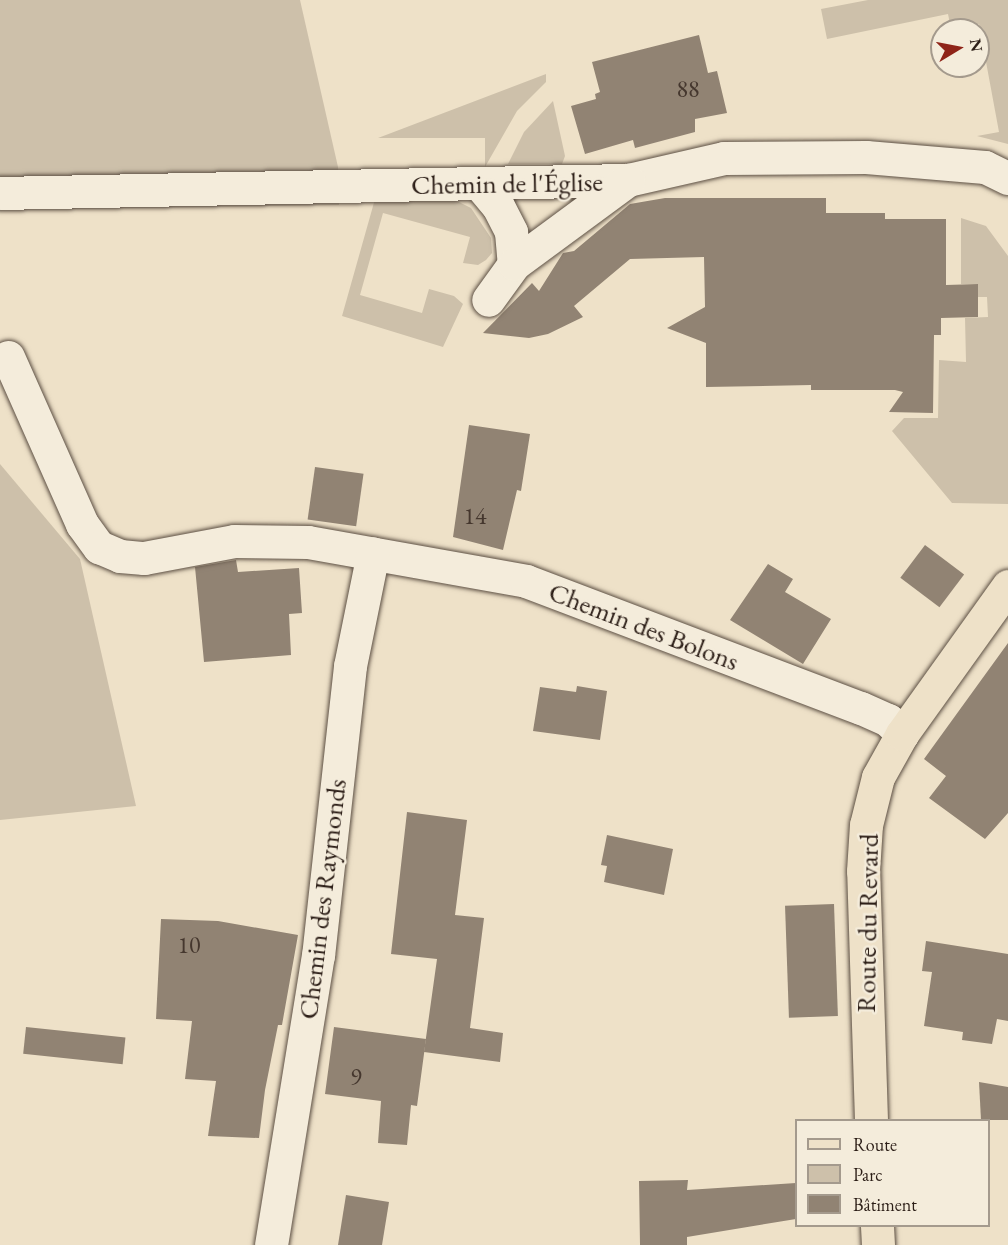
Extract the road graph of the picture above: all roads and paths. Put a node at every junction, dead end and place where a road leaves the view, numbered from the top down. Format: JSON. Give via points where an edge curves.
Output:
{"nodes":[{"id":1,"x":1008,"y":178,"type":"edge"},
{"id":2,"x":628,"y":180,"type":"junction"},
{"id":3,"x":481,"y":186,"type":"junction"},
{"id":4,"x":0,"y":193,"type":"edge"},
{"id":5,"x":514,"y":264,"type":"junction"},
{"id":6,"x":488,"y":300,"type":"dead end"},
{"id":7,"x":8,"y":357,"type":"dead end"},
{"id":8,"x":373,"y":553,"type":"junction"},
{"id":9,"x":1008,"y":586,"type":"edge"},
{"id":10,"x":902,"y":734,"type":"junction"},
{"id":11,"x":871,"y":1119,"type":"edge"},
{"id":12,"x":271,"y":1245,"type":"edge"}],
"edges":[{"from":1,"to":2,"type":"street","name":"Chemin de l'Église","via":[[985,167],[857,157],[724,158]]},
{"from":2,"to":3,"type":"street","name":"Chemin de l'Église"},
{"from":2,"to":5,"type":"street"},
{"from":3,"to":4,"type":"street","name":"Chemin de l'Église","via":[[321,185]]},
{"from":3,"to":5,"type":"street","via":[[498,206],[511,232]]},
{"from":5,"to":6,"type":"street"},
{"from":7,"to":8,"type":"street","name":"Chemin des Bolons","via":[[82,524],[99,547],[120,556],[144,558],[234,541],[308,542]]},
{"from":8,"to":10,"type":"street","name":"Chemin des Bolons","via":[[526,581],[861,708],[888,720]]},
{"from":8,"to":12,"type":"street","name":"Chemin des Raymonds","via":[[350,666],[318,956]]},
{"from":9,"to":10,"type":"main road","name":"Route du Revard"},
{"from":10,"to":11,"type":"main road","name":"Route du Revard","via":[[879,777],[866,825],[865,1025]]}]}
